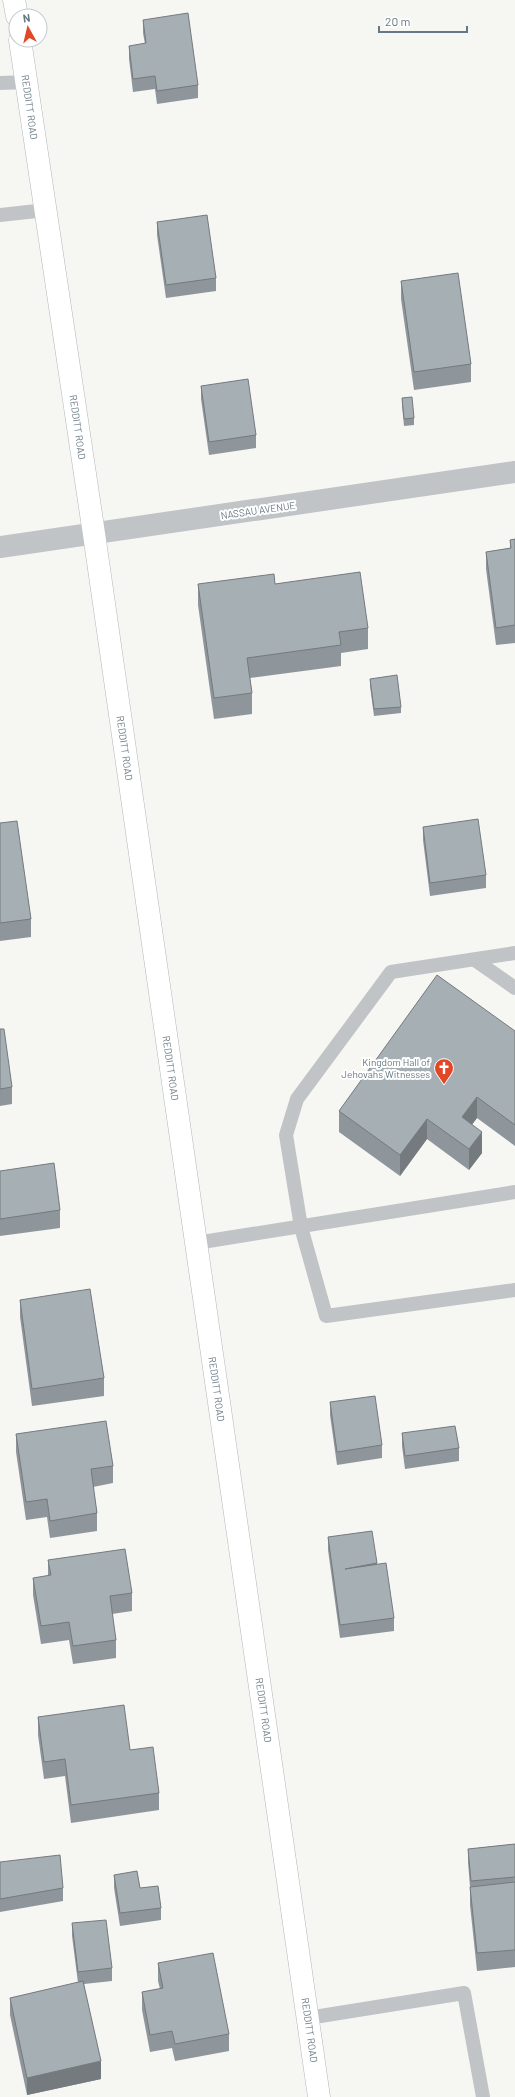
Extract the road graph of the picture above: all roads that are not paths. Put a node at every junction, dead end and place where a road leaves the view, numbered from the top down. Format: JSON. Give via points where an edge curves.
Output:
{"nodes":[{"id":1,"x":21,"y":48,"type":"edge"},
{"id":2,"x":27,"y":82,"type":"junction"},
{"id":3,"x":0,"y":83,"type":"edge"},
{"id":4,"x":46,"y":210,"type":"junction"},
{"id":5,"x":0,"y":215,"type":"edge"},
{"id":6,"x":515,"y":472,"type":"edge"},
{"id":7,"x":94,"y":534,"type":"junction"},
{"id":8,"x":0,"y":547,"type":"edge"},
{"id":9,"x":515,"y":954,"type":"edge"},
{"id":10,"x":475,"y":960,"type":"junction"},
{"id":11,"x":515,"y":988,"type":"edge"},
{"id":12,"x":515,"y":1192,"type":"edge"},
{"id":13,"x":301,"y":1227,"type":"junction"},
{"id":14,"x":196,"y":1243,"type":"junction"},
{"id":15,"x":515,"y":1290,"type":"edge"},
{"id":16,"x":308,"y":2018,"type":"junction"},
{"id":17,"x":320,"y":2097,"type":"edge"},
{"id":18,"x":483,"y":2097,"type":"edge"}],
"edges":[{"from":1,"to":2,"type":"street","name":"REDDITT ROAD"},
{"from":2,"to":3,"type":"lane"},
{"from":2,"to":4,"type":"street","name":"REDDITT ROAD"},
{"from":4,"to":5,"type":"lane"},
{"from":4,"to":7,"type":"street","name":"REDDITT ROAD"},
{"from":6,"to":7,"type":"street","name":"NASSAU AVENUE"},
{"from":7,"to":8,"type":"street","name":"NASSAU AVENUE"},
{"from":7,"to":14,"type":"street","name":"REDDITT ROAD"},
{"from":9,"to":10,"type":"lane"},
{"from":10,"to":11,"type":"lane"},
{"from":10,"to":13,"type":"lane","via":[[391,972],[297,1099],[286,1136]]},
{"from":12,"to":13,"type":"lane"},
{"from":13,"to":14,"type":"lane"},
{"from":13,"to":15,"type":"lane","via":[[326,1316]]},
{"from":14,"to":16,"type":"street","name":"REDDITT ROAD"},
{"from":16,"to":17,"type":"street","name":"REDDITT ROAD"},
{"from":16,"to":18,"type":"lane","via":[[464,1993]]}]}
